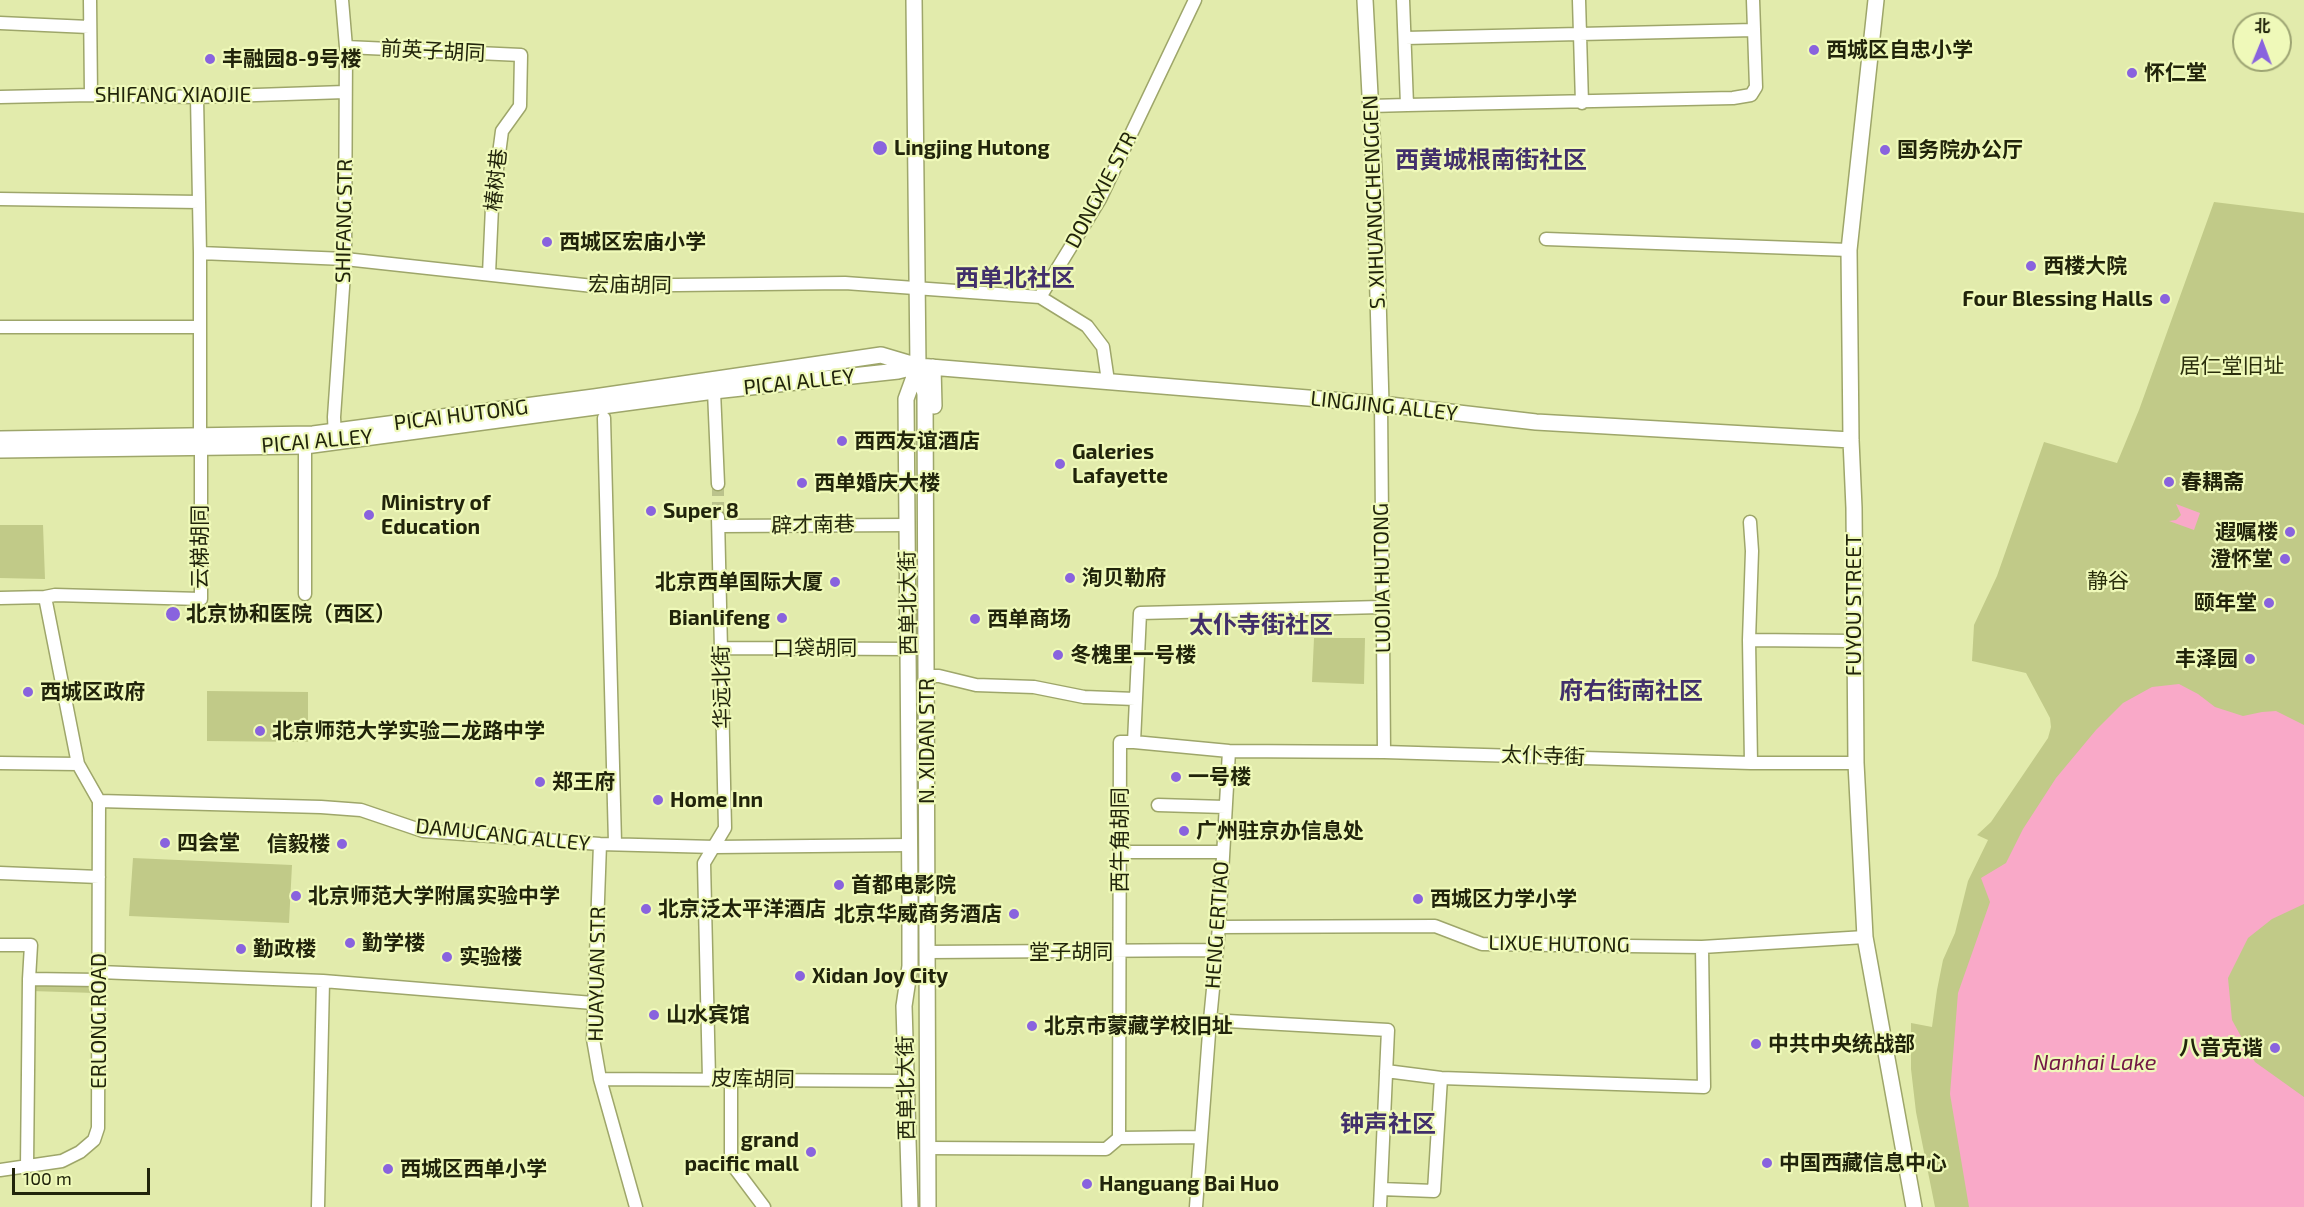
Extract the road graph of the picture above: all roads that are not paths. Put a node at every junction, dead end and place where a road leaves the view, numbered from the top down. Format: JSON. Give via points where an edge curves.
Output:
{"nodes":[{"id":1,"x":90,"y":0,"type":"edge"},
{"id":2,"x":342,"y":0,"type":"edge"},
{"id":3,"x":914,"y":0,"type":"edge"},
{"id":4,"x":1195,"y":0,"type":"edge"},
{"id":5,"x":1365,"y":0,"type":"edge"},
{"id":6,"x":1403,"y":0,"type":"edge"},
{"id":7,"x":1579,"y":0,"type":"edge"},
{"id":8,"x":1753,"y":0,"type":"edge"},
{"id":9,"x":1876,"y":0,"type":"edge"},
{"id":10,"x":0,"y":23,"type":"edge"},
{"id":11,"x":90,"y":27,"type":"junction"},
{"id":12,"x":1754,"y":30,"type":"junction"},
{"id":13,"x":1580,"y":34,"type":"junction"},
{"id":14,"x":1405,"y":38,"type":"junction"},
{"id":15,"x":346,"y":47,"type":"junction"},
{"id":16,"x":521,"y":55,"type":"joint"},
{"id":17,"x":345,"y":92,"type":"junction"},
{"id":18,"x":91,"y":95,"type":"junction"},
{"id":19,"x":0,"y":97,"type":"edge"},
{"id":20,"x":197,"y":98,"type":"junction"},
{"id":21,"x":1582,"y":103,"type":"junction"},
{"id":22,"x":1407,"y":105,"type":"junction"},
{"id":23,"x":1371,"y":106,"type":"junction"},
{"id":24,"x":0,"y":199,"type":"edge"},
{"id":25,"x":199,"y":202,"type":"junction"},
{"id":26,"x":1546,"y":239,"type":"dead end"},
{"id":27,"x":1849,"y":250,"type":"junction"},
{"id":28,"x":200,"y":253,"type":"junction"},
{"id":29,"x":345,"y":259,"type":"junction"},
{"id":30,"x":489,"y":274,"type":"junction"},
{"id":31,"x":916,"y":288,"type":"junction"},
{"id":32,"x":1040,"y":297,"type":"junction"},
{"id":33,"x":0,"y":327,"type":"edge"},
{"id":34,"x":199,"y":327,"type":"junction"},
{"id":35,"x":926,"y":367,"type":"junction"},
{"id":36,"x":1108,"y":381,"type":"junction"},
{"id":37,"x":714,"y":392,"type":"junction"},
{"id":38,"x":1381,"y":404,"type":"junction"},
{"id":39,"x":604,"y":418,"type":"dead end"},
{"id":40,"x":335,"y":436,"type":"junction"},
{"id":41,"x":0,"y":439,"type":"edge"},
{"id":42,"x":1851,"y":440,"type":"junction"},
{"id":43,"x":200,"y":442,"type":"junction"},
{"id":44,"x":305,"y":446,"type":"junction"},
{"id":45,"x":0,"y":450,"type":"edge"},
{"id":46,"x":718,"y":484,"type":"tunnel mouth"},
{"id":47,"x":719,"y":521,"type":"joint"},
{"id":48,"x":1750,"y":522,"type":"dead end"},
{"id":49,"x":908,"y":525,"type":"junction"},
{"id":50,"x":305,"y":594,"type":"dead end"},
{"id":51,"x":45,"y":597,"type":"junction"},
{"id":52,"x":0,"y":598,"type":"edge"},
{"id":53,"x":1381,"y":608,"type":"junction"},
{"id":54,"x":1749,"y":640,"type":"junction"},
{"id":55,"x":1854,"y":641,"type":"junction"},
{"id":56,"x":721,"y":648,"type":"junction"},
{"id":57,"x":909,"y":649,"type":"junction"},
{"id":58,"x":926,"y":676,"type":"junction"},
{"id":59,"x":1135,"y":699,"type":"junction"},
{"id":60,"x":1134,"y":742,"type":"junction"},
{"id":61,"x":1229,"y":751,"type":"junction"},
{"id":62,"x":1384,"y":752,"type":"junction"},
{"id":63,"x":0,"y":763,"type":"edge"},
{"id":64,"x":1751,"y":763,"type":"junction"},
{"id":65,"x":78,"y":764,"type":"junction"},
{"id":66,"x":1856,"y":764,"type":"junction"},
{"id":67,"x":99,"y":801,"type":"junction"},
{"id":68,"x":1158,"y":805,"type":"dead end"},
{"id":69,"x":1225,"y":807,"type":"junction"},
{"id":70,"x":615,"y":843,"type":"junction"},
{"id":71,"x":600,"y":844,"type":"junction"},
{"id":72,"x":910,"y":845,"type":"junction"},
{"id":73,"x":715,"y":847,"type":"junction"},
{"id":74,"x":1123,"y":852,"type":"dead end"},
{"id":75,"x":1222,"y":852,"type":"junction"},
{"id":76,"x":0,"y":873,"type":"edge"},
{"id":77,"x":99,"y":877,"type":"junction"},
{"id":78,"x":1219,"y":927,"type":"junction"},
{"id":79,"x":1865,"y":936,"type":"junction"},
{"id":80,"x":0,"y":945,"type":"edge"},
{"id":81,"x":1702,"y":947,"type":"junction"},
{"id":82,"x":1216,"y":950,"type":"junction"},
{"id":83,"x":927,"y":952,"type":"junction"},
{"id":84,"x":1121,"y":952,"type":"junction"},
{"id":85,"x":99,"y":976,"type":"junction"},
{"id":86,"x":29,"y":979,"type":"junction"},
{"id":87,"x":323,"y":981,"type":"junction"},
{"id":88,"x":593,"y":1003,"type":"junction"},
{"id":89,"x":1210,"y":1020,"type":"junction"},
{"id":90,"x":1386,"y":1071,"type":"junction"},
{"id":91,"x":1441,"y":1078,"type":"junction"},
{"id":92,"x":600,"y":1079,"type":"junction"},
{"id":93,"x":709,"y":1079,"type":"junction"},
{"id":94,"x":731,"y":1079,"type":"junction"},
{"id":95,"x":906,"y":1081,"type":"junction"},
{"id":96,"x":1202,"y":1137,"type":"junction"},
{"id":97,"x":1119,"y":1138,"type":"junction"},
{"id":98,"x":927,"y":1148,"type":"junction"},
{"id":99,"x":27,"y":1166,"type":"junction"},
{"id":100,"x":0,"y":1170,"type":"edge"},
{"id":101,"x":1381,"y":1189,"type":"junction"},
{"id":102,"x":318,"y":1207,"type":"edge"},
{"id":103,"x":636,"y":1207,"type":"edge"},
{"id":104,"x":764,"y":1207,"type":"edge"},
{"id":105,"x":910,"y":1207,"type":"edge"},
{"id":106,"x":928,"y":1207,"type":"edge"},
{"id":107,"x":1196,"y":1207,"type":"edge"},
{"id":108,"x":1380,"y":1207,"type":"edge"},
{"id":109,"x":1914,"y":1207,"type":"edge"}],
"edges":[{"from":1,"to":11,"type":"street"},
{"from":2,"to":15,"type":"street","name":"SHIFANG STR"},
{"from":3,"to":31,"type":"main road","name":"西单北大街"},
{"from":4,"to":32,"type":"street","name":"DONGXIE STR","via":[[1100,199]]},
{"from":5,"to":23,"type":"main road","name":"S. XIHUANGCHENGGEN"},
{"from":6,"to":14,"type":"street"},
{"from":7,"to":13,"type":"street"},
{"from":8,"to":12,"type":"street"},
{"from":9,"to":27,"type":"main road","name":"FUYOU STREET"},
{"from":10,"to":11,"type":"street"},
{"from":11,"to":18,"type":"street"},
{"from":12,"to":13,"type":"street"},
{"from":12,"to":21,"type":"street","via":[[1756,87],[1751,95]]},
{"from":13,"to":14,"type":"street"},
{"from":13,"to":21,"type":"street"},
{"from":14,"to":22,"type":"street"},
{"from":15,"to":16,"type":"street","name":"前英子胡同"},
{"from":15,"to":17,"type":"street","name":"SHIFANG STR"},
{"from":16,"to":30,"type":"street","name":"椿树巷","via":[[520,106],[501,131]]},
{"from":17,"to":20,"type":"street","name":"SHIFANG XIAOJIE"},
{"from":17,"to":29,"type":"street","name":"SHIFANG STR"},
{"from":18,"to":19,"type":"street","name":"SHIFANG XIAOJIE"},
{"from":18,"to":20,"type":"street","name":"SHIFANG XIAOJIE"},
{"from":20,"to":25,"type":"street"},
{"from":21,"to":22,"type":"street"},
{"from":22,"to":23,"type":"street"},
{"from":23,"to":38,"type":"main road","name":"S. XIHUANGCHENGGEN"},
{"from":24,"to":25,"type":"street"},
{"from":25,"to":28,"type":"street"},
{"from":26,"to":27,"type":"street"},
{"from":27,"to":42,"type":"main road","name":"FUYOU STREET"},
{"from":28,"to":29,"type":"street","name":"宏庙胡同"},
{"from":28,"to":34,"type":"street"},
{"from":29,"to":30,"type":"street","name":"宏庙胡同"},
{"from":29,"to":40,"type":"street","name":"SHIFANG STR"},
{"from":30,"to":31,"type":"street","name":"宏庙胡同","via":[[593,286],[845,283]]},
{"from":31,"to":32,"type":"street"},
{"from":31,"to":35,"type":"main road","name":"西单北大街"},
{"from":32,"to":36,"type":"street","via":[[1088,326],[1103,346]]},
{"from":33,"to":34,"type":"street"},
{"from":34,"to":43,"type":"street"},
{"from":35,"to":36,"type":"main road","name":"LINGJING ALLEY"},
{"from":35,"to":37,"type":"main road","name":"PICAI ALLEY"},
{"from":35,"to":40,"type":"main road","name":"PICAI HUTONG","via":[[881,355]]},
{"from":35,"to":49,"type":"main road","name":"西单北大街","via":[[906,399]]},
{"from":35,"to":58,"type":"main road","name":"N. XIDAN STR"},
{"from":36,"to":38,"type":"main road","name":"LINGJING ALLEY"},
{"from":37,"to":40,"type":"main road","name":"PICAI ALLEY"},
{"from":37,"to":46,"type":"street"},
{"from":38,"to":42,"type":"main road","name":"LINGJING ALLEY","via":[[1536,423]]},
{"from":38,"to":53,"type":"street","name":"LUOJIA HUTONG"},
{"from":39,"to":70,"type":"street"},
{"from":40,"to":43,"type":"main road","name":"PICAI HUTONG"},
{"from":40,"to":44,"type":"main road","name":"PICAI ALLEY"},
{"from":41,"to":43,"type":"main road","name":"PICAI HUTONG"},
{"from":42,"to":55,"type":"main road","name":"FUYOU STREET"},
{"from":43,"to":44,"type":"main road","name":"PICAI ALLEY"},
{"from":43,"to":45,"type":"main road","name":"PICAI ALLEY"},
{"from":43,"to":51,"type":"street","name":"云梯胡同","via":[[201,599]]},
{"from":44,"to":50,"type":"street"},
{"from":47,"to":49,"type":"street","name":"辟才南巷"},
{"from":47,"to":56,"type":"street","name":"华远北街"},
{"from":48,"to":54,"type":"street"},
{"from":49,"to":57,"type":"main road","name":"西单北大街"},
{"from":51,"to":52,"type":"street"},
{"from":51,"to":65,"type":"street"},
{"from":53,"to":59,"type":"street","via":[[1140,613]]},
{"from":53,"to":62,"type":"street","name":"LUOJIA HUTONG"},
{"from":54,"to":55,"type":"street"},
{"from":54,"to":64,"type":"street"},
{"from":55,"to":66,"type":"main road","name":"FUYOU STREET"},
{"from":56,"to":57,"type":"street","name":"口袋胡同"},
{"from":56,"to":73,"type":"street","name":"华远北街","via":[[725,828]]},
{"from":57,"to":72,"type":"main road","name":"西单北大街"},
{"from":58,"to":59,"type":"street","via":[[976,685],[1034,687],[1084,697]]},
{"from":58,"to":83,"type":"main road","name":"N. XIDAN STR"},
{"from":59,"to":60,"type":"street"},
{"from":60,"to":61,"type":"street","name":"太仆寺街"},
{"from":60,"to":84,"type":"street","name":"西牛角胡同","via":[[1120,742]]},
{"from":61,"to":62,"type":"street","name":"太仆寺街"},
{"from":61,"to":69,"type":"street","name":"HENG ERTIAO"},
{"from":62,"to":64,"type":"street","name":"太仆寺街"},
{"from":63,"to":65,"type":"street"},
{"from":64,"to":66,"type":"street","name":"太仆寺街"},
{"from":65,"to":67,"type":"street"},
{"from":66,"to":79,"type":"main road","name":"FUYOU STREET"},
{"from":67,"to":71,"type":"street","name":"DAMUCANG ALLEY","via":[[351,809],[423,831]]},
{"from":67,"to":77,"type":"street","name":"ERLONG ROAD"},
{"from":68,"to":69,"type":"street"},
{"from":69,"to":75,"type":"street","name":"HENG ERTIAO"},
{"from":70,"to":71,"type":"street","name":"DAMUCANG ALLEY"},
{"from":70,"to":73,"type":"street","name":"DAMUCANG ALLEY"},
{"from":71,"to":88,"type":"street","name":"HUAYUAN STR"},
{"from":72,"to":73,"type":"street","name":"DAMUCANG ALLEY"},
{"from":72,"to":95,"type":"main road","name":"西单北大街","via":[[910,966],[904,1006]]},
{"from":73,"to":93,"type":"street","name":"华远北街","via":[[704,863]]},
{"from":74,"to":75,"type":"street"},
{"from":75,"to":78,"type":"street","name":"HENG ERTIAO"},
{"from":76,"to":77,"type":"street"},
{"from":77,"to":85,"type":"street","name":"ERLONG ROAD"},
{"from":78,"to":81,"type":"street","name":"LIXUE HUTONG","via":[[1435,926],[1482,944]]},
{"from":78,"to":82,"type":"street","name":"HENG ERTIAO"},
{"from":79,"to":81,"type":"street","name":"LIXUE HUTONG"},
{"from":79,"to":109,"type":"main road","name":"FUYOU STREET"},
{"from":80,"to":86,"type":"street","via":[[31,945]]},
{"from":81,"to":91,"type":"street","via":[[1704,1087]]},
{"from":82,"to":84,"type":"street","name":"堂子胡同"},
{"from":82,"to":89,"type":"street","name":"HENG ERTIAO"},
{"from":83,"to":84,"type":"street","name":"堂子胡同"},
{"from":83,"to":98,"type":"main road","name":"西单北大街"},
{"from":84,"to":97,"type":"street"},
{"from":85,"to":86,"type":"street"},
{"from":85,"to":87,"type":"street"},
{"from":85,"to":99,"type":"street","name":"ERLONG ROAD","via":[[98,1128],[94,1140],[62,1161]]},
{"from":86,"to":99,"type":"street"},
{"from":87,"to":88,"type":"street"},
{"from":87,"to":102,"type":"street"},
{"from":88,"to":92,"type":"street","name":"HUAYUAN STR","via":[[593,1039]]},
{"from":89,"to":90,"type":"street","via":[[1388,1030]]},
{"from":89,"to":96,"type":"street","name":"HENG ERTIAO"},
{"from":90,"to":91,"type":"street"},
{"from":90,"to":101,"type":"street"},
{"from":91,"to":101,"type":"street","via":[[1434,1191]]},
{"from":92,"to":93,"type":"street","name":"皮库胡同"},
{"from":92,"to":103,"type":"street","name":"HUAYUAN STR"},
{"from":93,"to":94,"type":"street","name":"皮库胡同"},
{"from":94,"to":95,"type":"street","name":"皮库胡同"},
{"from":94,"to":104,"type":"street","via":[[730,1163]]},
{"from":95,"to":105,"type":"main road","name":"西单北大街"},
{"from":96,"to":97,"type":"street"},
{"from":96,"to":107,"type":"street","name":"HENG ERTIAO"},
{"from":97,"to":98,"type":"street","via":[[1106,1149]]},
{"from":98,"to":106,"type":"main road","name":"西单北大街"},
{"from":99,"to":100,"type":"street","name":"ERLONG ROAD"},
{"from":101,"to":108,"type":"street"}]}
